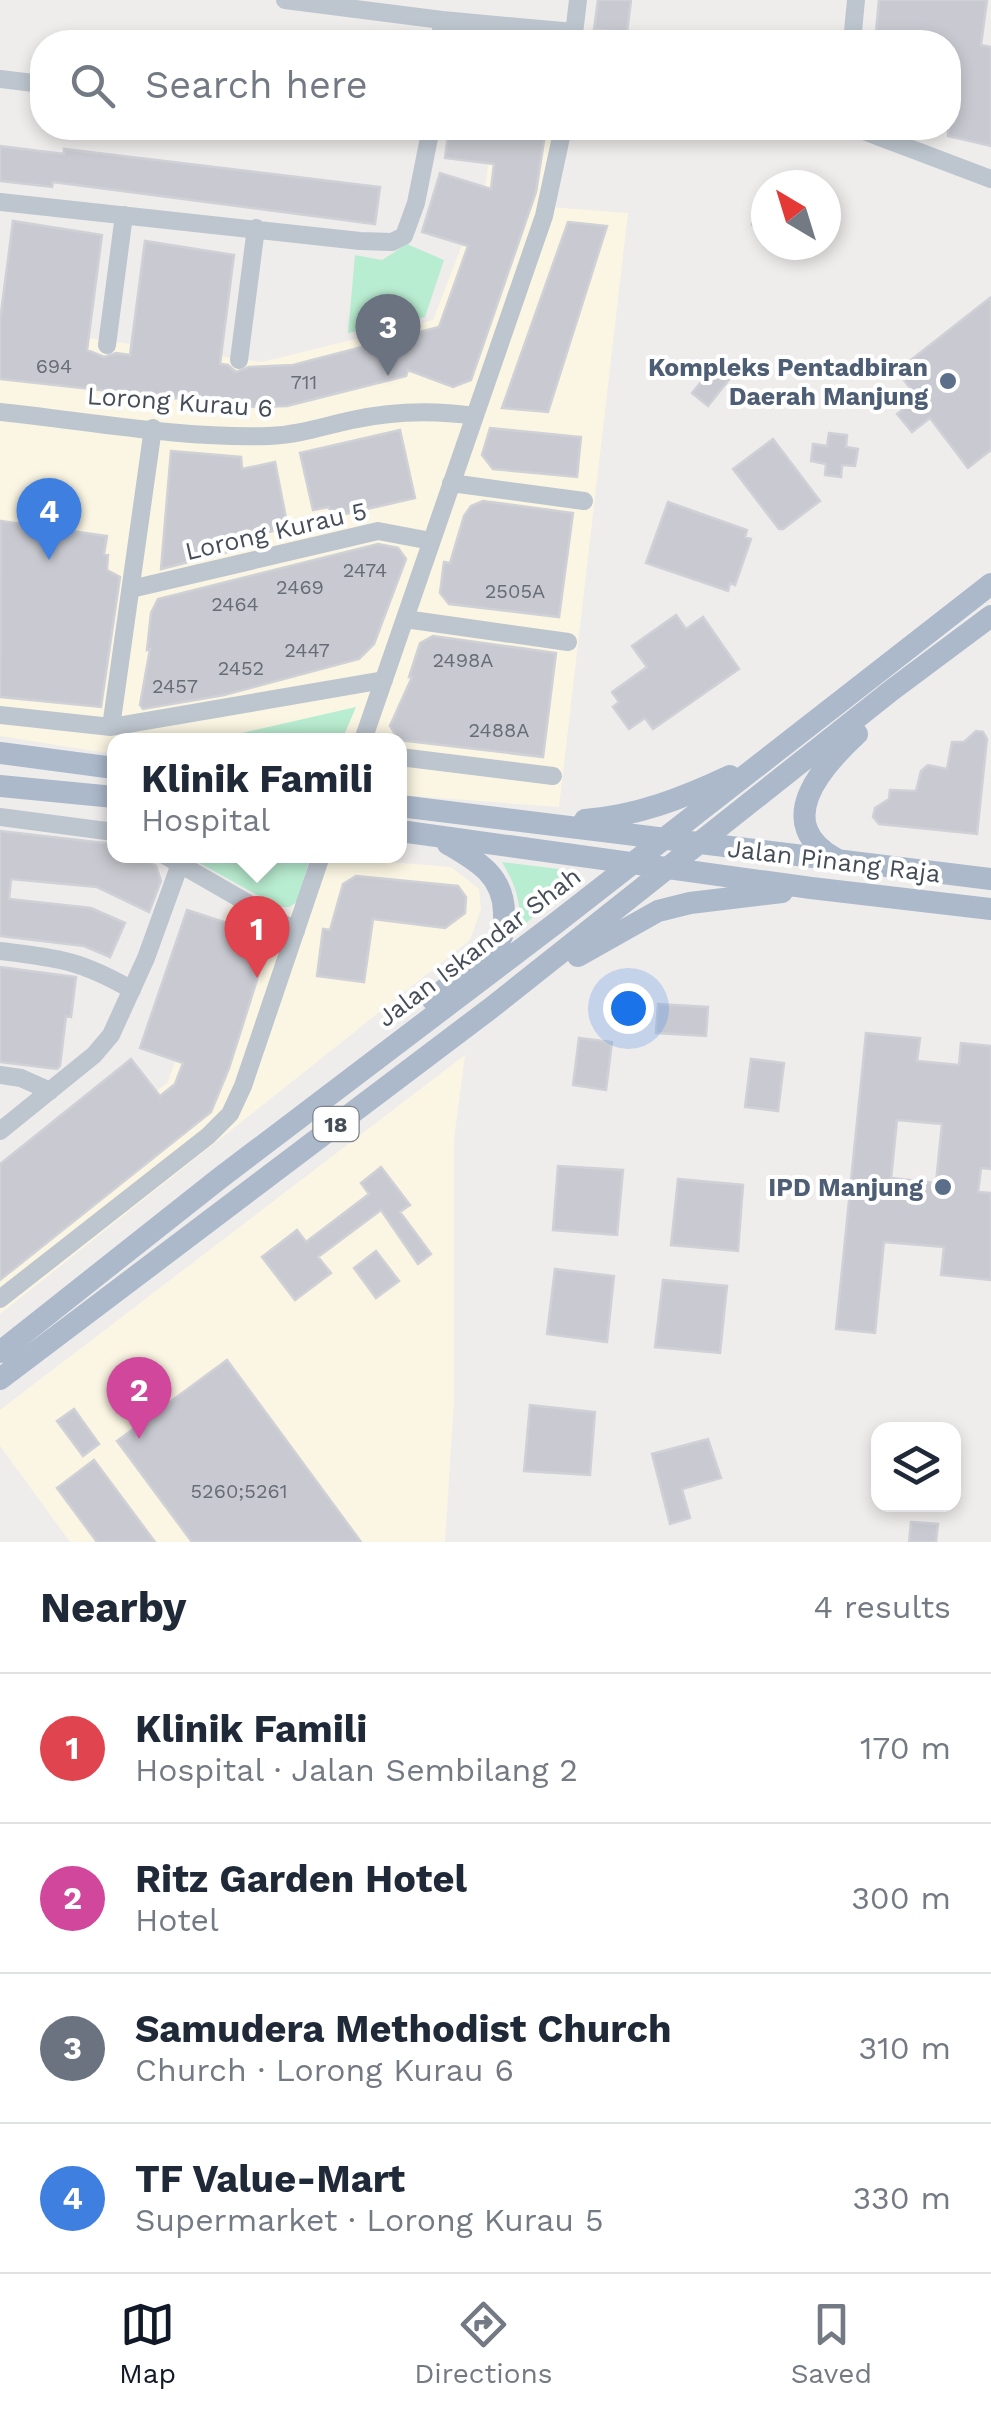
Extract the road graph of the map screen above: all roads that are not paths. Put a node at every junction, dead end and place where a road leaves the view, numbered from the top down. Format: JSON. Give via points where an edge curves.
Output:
{"nodes":[{"id":1,"x":285,"y":0,"type":"edge"},
{"id":2,"x":578,"y":0,"type":"edge"},
{"id":3,"x":856,"y":0,"type":"edge"},
{"id":4,"x":442,"y":20,"type":"junction"},
{"id":5,"x":441,"y":30,"type":"edge"},
{"id":6,"x":520,"y":30,"type":"edge"},
{"id":7,"x":575,"y":30,"type":"edge"},
{"id":8,"x":853,"y":30,"type":"edge"},
{"id":9,"x":0,"y":79,"type":"edge"},
{"id":10,"x":30,"y":83,"type":"edge"},
{"id":11,"x":428,"y":140,"type":"edge"},
{"id":12,"x":560,"y":140,"type":"edge"},
{"id":13,"x":888,"y":140,"type":"edge"},
{"id":14,"x":991,"y":179,"type":"edge"},
{"id":15,"x":0,"y":202,"type":"edge"},
{"id":16,"x":124,"y":215,"type":"junction"},
{"id":17,"x":256,"y":228,"type":"junction"},
{"id":18,"x":107,"y":345,"type":"dead end"},
{"id":19,"x":238,"y":360,"type":"dead end"},
{"id":20,"x":0,"y":412,"type":"edge"},
{"id":21,"x":474,"y":416,"type":"junction"},
{"id":22,"x":154,"y":428,"type":"junction"},
{"id":23,"x":452,"y":483,"type":"junction"},
{"id":24,"x":584,"y":501,"type":"dead end"},
{"id":25,"x":432,"y":541,"type":"junction"},
{"id":26,"x":991,"y":584,"type":"edge"},
{"id":27,"x":131,"y":590,"type":"junction"},
{"id":28,"x":991,"y":616,"type":"edge"},
{"id":29,"x":405,"y":619,"type":"junction"},
{"id":30,"x":971,"y":631,"type":"junction"},
{"id":31,"x":568,"y":642,"type":"dead end"},
{"id":32,"x":384,"y":680,"type":"junction"},
{"id":33,"x":0,"y":714,"type":"edge"},
{"id":34,"x":112,"y":727,"type":"junction"},
{"id":35,"x":365,"y":733,"type":"edge"},
{"id":36,"x":776,"y":751,"type":"junction"},
{"id":37,"x":0,"y":753,"type":"edge"},
{"id":38,"x":407,"y":758,"type":"edge"},
{"id":39,"x":107,"y":767,"type":"edge"},
{"id":40,"x":554,"y":776,"type":"dead end"},
{"id":41,"x":5,"y":785,"type":"edge"},
{"id":42,"x":107,"y":796,"type":"edge"},
{"id":43,"x":407,"y":807,"type":"edge"},
{"id":44,"x":0,"y":817,"type":"edge"},
{"id":45,"x":536,"y":824,"type":"junction"},
{"id":46,"x":107,"y":831,"type":"edge"},
{"id":47,"x":407,"y":832,"type":"edge"},
{"id":48,"x":435,"y":836,"type":"junction"},
{"id":49,"x":663,"y":840,"type":"junction"},
{"id":50,"x":697,"y":844,"type":"junction"},
{"id":51,"x":839,"y":861,"type":"junction"},
{"id":52,"x":172,"y":863,"type":"edge"},
{"id":53,"x":178,"y":863,"type":"edge"},
{"id":54,"x":319,"y":863,"type":"edge"},
{"id":55,"x":633,"y":863,"type":"junction"},
{"id":56,"x":669,"y":867,"type":"junction"},
{"id":57,"x":991,"y":879,"type":"edge"},
{"id":58,"x":810,"y":888,"type":"junction"},
{"id":59,"x":991,"y":908,"type":"edge"},
{"id":60,"x":296,"y":931,"type":"junction"},
{"id":61,"x":0,"y":952,"type":"edge"},
{"id":62,"x":132,"y":990,"type":"junction"},
{"id":63,"x":491,"y":1008,"type":"junction"},
{"id":64,"x":0,"y":1075,"type":"edge"},
{"id":65,"x":50,"y":1091,"type":"junction"},
{"id":66,"x":331,"y":1094,"type":"junction"},
{"id":67,"x":0,"y":1131,"type":"edge"},
{"id":68,"x":0,"y":1299,"type":"edge"},
{"id":69,"x":2,"y":1348,"type":"edge"},
{"id":70,"x":0,"y":1379,"type":"edge"}],
"edges":[{"from":1,"to":4,"type":"street"},
{"from":2,"to":7,"type":"street"},
{"from":3,"to":8,"type":"street"},
{"from":4,"to":5,"type":"street"},
{"from":4,"to":6,"type":"street"},
{"from":9,"to":10,"type":"street"},
{"from":11,"to":17,"type":"street","via":[[404,236],[379,242]]},
{"from":12,"to":21,"type":"street","via":[[544,216]]},
{"from":13,"to":14,"type":"street"},
{"from":15,"to":16,"type":"street"},
{"from":16,"to":17,"type":"street"},
{"from":16,"to":18,"type":"street"},
{"from":17,"to":19,"type":"street"},
{"from":20,"to":22,"type":"street","name":"Lorong Kurau 6"},
{"from":21,"to":22,"type":"street","name":"Lorong Kurau 6","via":[[434,410],[266,436]]},
{"from":21,"to":23,"type":"street"},
{"from":22,"to":27,"type":"street"},
{"from":23,"to":24,"type":"street"},
{"from":23,"to":25,"type":"street"},
{"from":25,"to":27,"type":"street","name":"Lorong Kurau 5","via":[[378,531]]},
{"from":25,"to":29,"type":"street"},
{"from":26,"to":36,"type":"main road","name":"Jalan Iskandar Shah","number":"18"},
{"from":27,"to":34,"type":"street"},
{"from":28,"to":30,"type":"main road","number":"18"},
{"from":29,"to":31,"type":"street"},
{"from":29,"to":32,"type":"street"},
{"from":30,"to":50,"type":"main road","number":"18"},
{"from":30,"to":51,"type":"main road","via":[[816,779],[805,808],[806,829],[817,849]]},
{"from":32,"to":34,"type":"street"},
{"from":32,"to":35,"type":"street"},
{"from":33,"to":34,"type":"street"},
{"from":36,"to":45,"type":"main road","via":[[650,808]]},
{"from":36,"to":49,"type":"main road","name":"Jalan Iskandar Shah","number":"18"},
{"from":37,"to":39,"type":"main road"},
{"from":38,"to":40,"type":"street"},
{"from":41,"to":42,"type":"main road"},
{"from":43,"to":45,"type":"main road"},
{"from":44,"to":46,"type":"street"},
{"from":45,"to":49,"type":"main road","name":"Jalan Pinang Raja"},
{"from":47,"to":48,"type":"main road","name":"Jalan Pinang Raja"},
{"from":48,"to":55,"type":"main road","name":"Jalan Pinang Raja"},
{"from":48,"to":66,"type":"main road","via":[[485,865],[496,880],[503,898],[502,936]]},
{"from":49,"to":50,"type":"main road","name":"Jalan Pinang Raja"},
{"from":49,"to":55,"type":"main road","name":"Jalan Iskandar Shah","number":"18"},
{"from":50,"to":51,"type":"main road","name":"Jalan Pinang Raja"},
{"from":50,"to":56,"type":"main road","number":"18"},
{"from":51,"to":57,"type":"main road","name":"Jalan Pinang Raja"},
{"from":52,"to":62,"type":"street"},
{"from":53,"to":60,"type":"street"},
{"from":54,"to":60,"type":"street"},
{"from":55,"to":56,"type":"main road","name":"Jalan Pinang Raja"},
{"from":55,"to":66,"type":"main road","name":"Jalan Iskandar Shah","number":"18"},
{"from":56,"to":58,"type":"main road","name":"Jalan Pinang Raja"},
{"from":56,"to":63,"type":"main road","number":"18"},
{"from":58,"to":59,"type":"main road","name":"Jalan Pinang Raja"},
{"from":58,"to":63,"type":"main road","via":[[658,912]]},
{"from":60,"to":68,"type":"street","via":[[230,1114]]},
{"from":61,"to":62,"type":"street","via":[[74,961]]},
{"from":62,"to":65,"type":"street","via":[[94,1056]]},
{"from":63,"to":70,"type":"main road","number":"18"},
{"from":64,"to":65,"type":"street"},
{"from":65,"to":67,"type":"street"},
{"from":66,"to":69,"type":"main road","name":"Jalan Iskandar Shah","number":"18"}]}
